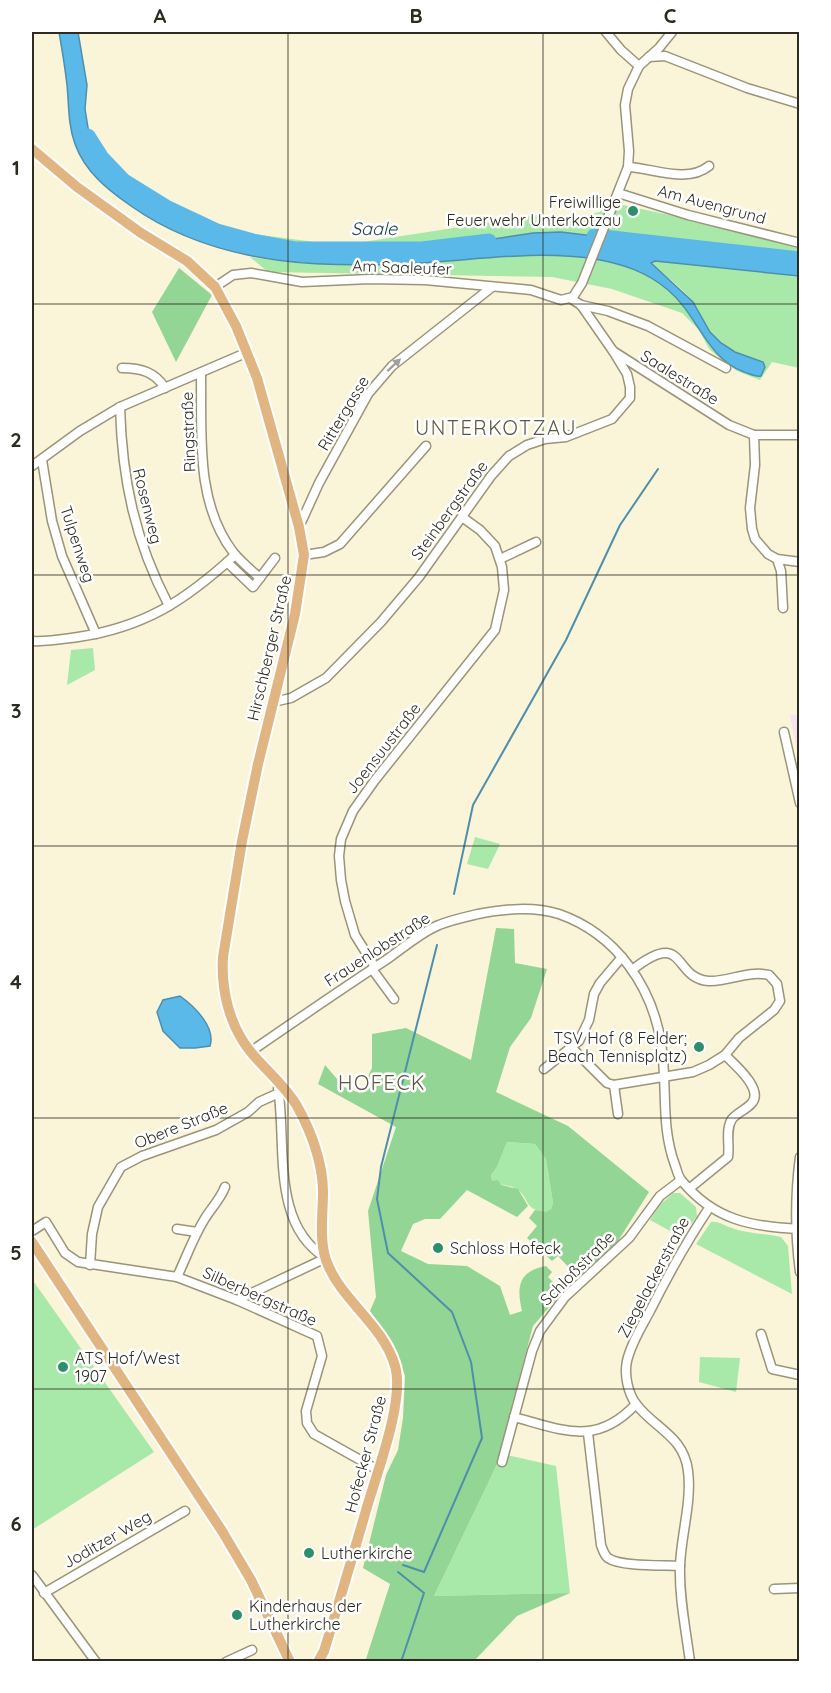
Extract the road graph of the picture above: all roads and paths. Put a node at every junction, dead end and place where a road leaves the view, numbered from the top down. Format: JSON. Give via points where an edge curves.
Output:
{"nodes":[{"id":1,"x":606,"y":32,"type":"edge"},
{"id":2,"x":672,"y":32,"type":"edge"},
{"id":3,"x":664,"y":42,"type":"junction"},
{"id":4,"x":646,"y":58,"type":"junction"},
{"id":5,"x":673,"y":59,"type":"junction"},
{"id":6,"x":639,"y":66,"type":"junction"},
{"id":7,"x":800,"y":104,"type":"edge"},
{"id":8,"x":32,"y":149,"type":"edge"},
{"id":9,"x":709,"y":166,"type":"dead end"},
{"id":10,"x":628,"y":167,"type":"junction"},
{"id":11,"x":618,"y":193,"type":"junction"},
{"id":12,"x":800,"y":243,"type":"edge"},
{"id":13,"x":216,"y":287,"type":"junction"},
{"id":14,"x":492,"y":287,"type":"junction"},
{"id":15,"x":570,"y":298,"type":"junction"},
{"id":16,"x":581,"y":305,"type":"junction"},
{"id":17,"x":613,"y":351,"type":"junction"},
{"id":18,"x":248,"y":352,"type":"junction"},
{"id":19,"x":122,"y":368,"type":"dead end"},
{"id":20,"x":726,"y":368,"type":"dead end"},
{"id":21,"x":201,"y":374,"type":"junction"},
{"id":22,"x":165,"y":388,"type":"junction"},
{"id":23,"x":120,"y":408,"type":"junction"},
{"id":24,"x":754,"y":435,"type":"junction"},
{"id":25,"x":800,"y":435,"type":"edge"},
{"id":26,"x":426,"y":446,"type":"dead end"},
{"id":27,"x":42,"y":460,"type":"junction"},
{"id":28,"x":32,"y":466,"type":"edge"},
{"id":29,"x":462,"y":517,"type":"junction"},
{"id":30,"x":300,"y":525,"type":"junction"},
{"id":31,"x":536,"y":542,"type":"dead end"},
{"id":32,"x":235,"y":555,"type":"junction"},
{"id":33,"x":304,"y":555,"type":"junction"},
{"id":34,"x":275,"y":558,"type":"dead end"},
{"id":35,"x":500,"y":559,"type":"junction"},
{"id":36,"x":777,"y":559,"type":"junction"},
{"id":37,"x":227,"y":562,"type":"junction"},
{"id":38,"x":800,"y":562,"type":"edge"},
{"id":39,"x":260,"y":578,"type":"junction"},
{"id":40,"x":169,"y":606,"type":"junction"},
{"id":41,"x":783,"y":608,"type":"dead end"},
{"id":42,"x":96,"y":634,"type":"junction"},
{"id":43,"x":32,"y":641,"type":"edge"},
{"id":44,"x":273,"y":702,"type":"junction"},
{"id":45,"x":784,"y":732,"type":"dead end"},
{"id":46,"x":800,"y":803,"type":"edge"},
{"id":47,"x":622,"y":957,"type":"junction"},
{"id":48,"x":374,"y":968,"type":"junction"},
{"id":49,"x":632,"y":970,"type":"junction"},
{"id":50,"x":394,"y":999,"type":"dead end"},
{"id":51,"x":572,"y":1048,"type":"junction"},
{"id":52,"x":250,"y":1052,"type":"junction"},
{"id":53,"x":725,"y":1055,"type":"junction"},
{"id":54,"x":544,"y":1069,"type":"dead end"},
{"id":55,"x":665,"y":1076,"type":"junction"},
{"id":56,"x":276,"y":1078,"type":"junction"},
{"id":57,"x":614,"y":1085,"type":"junction"},
{"id":58,"x":279,"y":1093,"type":"junction"},
{"id":59,"x":618,"y":1114,"type":"dead end"},
{"id":60,"x":800,"y":1157,"type":"edge"},
{"id":61,"x":681,"y":1180,"type":"junction"},
{"id":62,"x":225,"y":1187,"type":"dead end"},
{"id":63,"x":690,"y":1188,"type":"junction"},
{"id":64,"x":709,"y":1208,"type":"junction"},
{"id":65,"x":177,"y":1228,"type":"dead end"},
{"id":66,"x":798,"y":1229,"type":"edge"},
{"id":67,"x":32,"y":1231,"type":"edge"},
{"id":68,"x":197,"y":1232,"type":"junction"},
{"id":69,"x":34,"y":1246,"type":"edge"},
{"id":70,"x":326,"y":1258,"type":"junction"},
{"id":71,"x":90,"y":1265,"type":"junction"},
{"id":72,"x":800,"y":1272,"type":"edge"},
{"id":73,"x":177,"y":1277,"type":"junction"},
{"id":74,"x":237,"y":1300,"type":"junction"},
{"id":75,"x":760,"y":1334,"type":"dead end"},
{"id":76,"x":800,"y":1375,"type":"edge"},
{"id":77,"x":636,"y":1404,"type":"junction"},
{"id":78,"x":514,"y":1418,"type":"junction"},
{"id":79,"x":588,"y":1433,"type":"junction"},
{"id":80,"x":502,"y":1462,"type":"dead end"},
{"id":81,"x":378,"y":1470,"type":"junction"},
{"id":82,"x":185,"y":1511,"type":"dead end"},
{"id":83,"x":680,"y":1566,"type":"junction"},
{"id":84,"x":32,"y":1575,"type":"edge"},
{"id":85,"x":800,"y":1588,"type":"edge"},
{"id":86,"x":774,"y":1589,"type":"dead end"},
{"id":87,"x":44,"y":1593,"type":"junction"},
{"id":88,"x":267,"y":1613,"type":"junction"},
{"id":89,"x":252,"y":1650,"type":"dead end"},
{"id":90,"x":323,"y":1656,"type":"edge"},
{"id":91,"x":96,"y":1662,"type":"edge"},
{"id":92,"x":226,"y":1662,"type":"edge"},
{"id":93,"x":284,"y":1662,"type":"edge"},
{"id":94,"x":290,"y":1662,"type":"edge"},
{"id":95,"x":318,"y":1662,"type":"edge"},
{"id":96,"x":690,"y":1662,"type":"edge"}],
"edges":[{"from":1,"to":6,"type":"street"},
{"from":2,"to":3,"type":"street"},
{"from":3,"to":4,"type":"street"},
{"from":3,"to":5,"type":"street"},
{"from":4,"to":5,"type":"street","via":[[657,55]]},
{"from":4,"to":6,"type":"street"},
{"from":5,"to":7,"type":"street"},
{"from":6,"to":10,"type":"street","via":[[625,105]]},
{"from":8,"to":13,"type":"main road","name":"Hirschberger Straße","via":[[75,186],[187,261]]},
{"from":9,"to":10,"type":"street","via":[[690,174]]},
{"from":10,"to":11,"type":"street"},
{"from":11,"to":12,"type":"street","name":"Am Auengrund","via":[[664,209]]},
{"from":11,"to":15,"type":"street","via":[[582,283]]},
{"from":13,"to":14,"type":"street","name":"Am Saaleufer","via":[[233,275],[251,273],[302,282],[425,280]]},
{"from":13,"to":18,"type":"main road","name":"Hirschberger Straße"},
{"from":14,"to":15,"type":"street","name":"Am Saaleufer","via":[[531,290],[561,300]]},
{"from":30,"to":14,"type":"street","name":"Rittergasse","one_way":true,"via":[[368,394],[392,366]]},
{"from":15,"to":16,"type":"street","name":"Saalestraße"},
{"from":16,"to":17,"type":"street","name":"Saalestraße"},
{"from":16,"to":20,"type":"street","via":[[608,310],[648,326]]},
{"from":17,"to":24,"type":"street","name":"Saalestraße","via":[[729,425]]},
{"from":17,"to":29,"type":"street","name":"Steinbergstraße","via":[[627,374],[630,398],[612,419],[566,437],[527,445],[509,456]]},
{"from":18,"to":21,"type":"street"},
{"from":18,"to":30,"type":"main road","name":"Hirschberger Straße"},
{"from":19,"to":22,"type":"street","via":[[150,373]]},
{"from":21,"to":22,"type":"street"},
{"from":21,"to":32,"type":"street","name":"Ringstraße","via":[[203,474],[216,522]]},
{"from":22,"to":23,"type":"street"},
{"from":23,"to":27,"type":"street","via":[[80,431]]},
{"from":23,"to":40,"type":"street","name":"Rosenweg","via":[[123,466],[133,514],[143,551]]},
{"from":24,"to":25,"type":"street","name":"Saalestraße"},
{"from":24,"to":36,"type":"street","via":[[752,529],[761,547]]},
{"from":26,"to":33,"type":"street","via":[[340,544]]},
{"from":27,"to":28,"type":"street"},
{"from":27,"to":42,"type":"street","name":"Tulpenweg","via":[[62,556]]},
{"from":29,"to":35,"type":"street","name":"Joensuustraße","via":[[495,546]]},
{"from":29,"to":44,"type":"street","name":"Steinbergstraße","via":[[381,622],[326,678],[291,698]]},
{"from":30,"to":33,"type":"main road","name":"Hirschberger Straße"},
{"from":31,"to":35,"type":"street"},
{"from":32,"to":37,"type":"street"},
{"from":32,"to":39,"type":"street","name":"Ringstraße"},
{"from":33,"to":44,"type":"main road","name":"Hirschberger Straße","via":[[295,614]]},
{"from":34,"to":39,"type":"street"},
{"from":35,"to":48,"type":"street","name":"Joensuustraße","via":[[504,590],[495,630],[375,780],[353,811],[341,839],[339,856],[345,901],[355,935]]},
{"from":36,"to":38,"type":"street"},
{"from":36,"to":41,"type":"street"},
{"from":37,"to":39,"type":"street","via":[[253,587]]},
{"from":37,"to":40,"type":"street"},
{"from":40,"to":42,"type":"street","via":[[124,628]]},
{"from":42,"to":43,"type":"street"},
{"from":44,"to":52,"type":"main road","name":"Hirschberger Straße","via":[[242,841],[223,957],[228,1007]]},
{"from":45,"to":46,"type":"street"},
{"from":47,"to":48,"type":"street","name":"Frauenlobstraße","via":[[605,939],[558,914],[502,910],[438,925]]},
{"from":47,"to":49,"type":"street","name":"Frauenlobstraße"},
{"from":47,"to":51,"type":"street","via":[[600,982],[585,1033]]},
{"from":48,"to":50,"type":"street","name":"Joensuustraße"},
{"from":48,"to":52,"type":"street","name":"Frauenlobstraße"},
{"from":49,"to":53,"type":"street","via":[[657,954],[671,953],[704,981],[760,973],[774,978],[780,992],[774,1011],[739,1038]]},
{"from":49,"to":55,"type":"street","name":"Frauenlobstraße","via":[[646,992],[657,1023]]},
{"from":51,"to":54,"type":"street"},
{"from":51,"to":57,"type":"street","via":[[607,1083]]},
{"from":52,"to":56,"type":"main road","name":"Hofecker Straße"},
{"from":53,"to":55,"type":"street","via":[[693,1071]]},
{"from":53,"to":63,"type":"street","via":[[751,1083],[754,1100],[732,1120],[728,1157]]},
{"from":55,"to":57,"type":"street"},
{"from":55,"to":61,"type":"street","name":"Frauenlobstraße","via":[[666,1137]]},
{"from":56,"to":58,"type":"street"},
{"from":56,"to":70,"type":"main road","name":"Hofecker Straße","via":[[297,1106],[316,1150],[323,1189],[322,1237]]},
{"from":57,"to":59,"type":"street"},
{"from":58,"to":70,"type":"street","via":[[281,1151],[290,1209],[306,1241]]},
{"from":58,"to":71,"type":"street","name":"Obere Straße","via":[[216,1130],[121,1167],[98,1207]]},
{"from":60,"to":66,"type":"street"},
{"from":61,"to":63,"type":"street","name":"Frauenlobstraße"},
{"from":61,"to":78,"type":"street","name":"Schloßstraße","via":[[660,1196],[629,1238],[552,1313],[532,1351]]},
{"from":62,"to":68,"type":"street"},
{"from":63,"to":64,"type":"street","name":"Frauenlobstraße"},
{"from":64,"to":66,"type":"street","name":"Frauenlobstraße","via":[[760,1226]]},
{"from":64,"to":77,"type":"street","name":"Ziegelackerstraße","via":[[685,1243],[627,1361],[627,1381]]},
{"from":65,"to":68,"type":"street"},
{"from":66,"to":72,"type":"street"},
{"from":67,"to":71,"type":"street","via":[[46,1222],[70,1258]]},
{"from":68,"to":73,"type":"street"},
{"from":69,"to":88,"type":"main road","via":[[205,1504]]},
{"from":70,"to":74,"type":"street"},
{"from":70,"to":81,"type":"main road","name":"Hofecker Straße","via":[[343,1290],[385,1343],[395,1366],[398,1386]]},
{"from":71,"to":73,"type":"street","name":"Silberbergstraße"},
{"from":73,"to":74,"type":"street","name":"Silberbergstraße"},
{"from":74,"to":81,"type":"street","name":"Silberbergstraße","via":[[317,1336],[322,1356],[306,1411],[307,1423],[314,1434]]},
{"from":75,"to":76,"type":"street","via":[[772,1368]]},
{"from":77,"to":79,"type":"street","via":[[628,1413]]},
{"from":77,"to":83,"type":"street","via":[[681,1448],[688,1470]]},
{"from":78,"to":79,"type":"street"},
{"from":78,"to":80,"type":"street","name":"Schloßstraße"},
{"from":79,"to":83,"type":"street","via":[[604,1553],[621,1563]]},
{"from":81,"to":90,"type":"main road","name":"Hofecker Straße"},
{"from":82,"to":87,"type":"street","name":"Joditzer Weg"},
{"from":83,"to":96,"type":"street"},
{"from":84,"to":87,"type":"street"},
{"from":85,"to":86,"type":"street"},
{"from":87,"to":91,"type":"street"},
{"from":88,"to":93,"type":"main road"},
{"from":88,"to":94,"type":"main road"},
{"from":89,"to":92,"type":"street"},
{"from":90,"to":95,"type":"main road","name":"Hofecker Straße"}]}
